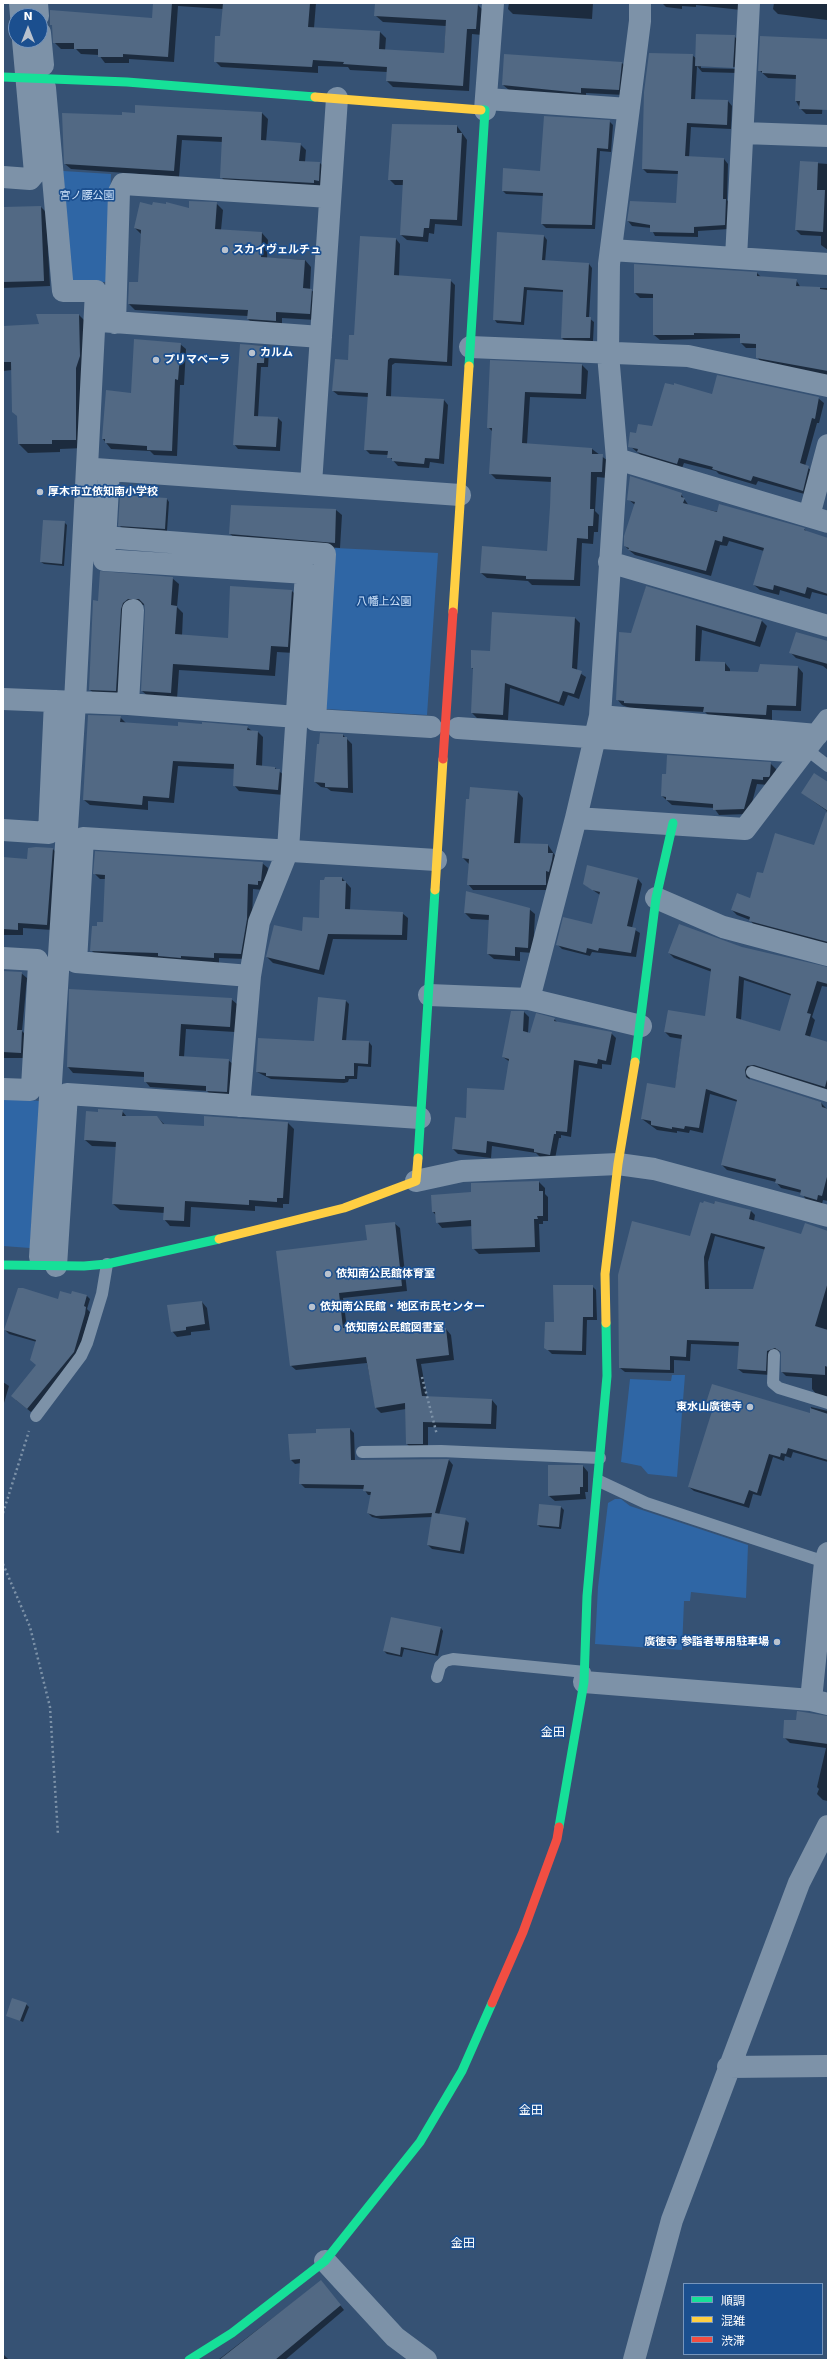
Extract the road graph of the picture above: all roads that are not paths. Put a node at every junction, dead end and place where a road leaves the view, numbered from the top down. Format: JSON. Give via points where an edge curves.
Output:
{"nodes":[{"id":1,"x":493,"y":3,"type":"edge"},
{"id":2,"x":640,"y":3,"type":"edge"},
{"id":3,"x":749,"y":3,"type":"edge"},
{"id":4,"x":24,"y":48,"type":"edge"},
{"id":5,"x":41,"y":48,"type":"edge"},
{"id":6,"x":43,"y":65,"type":"dead end"},
{"id":7,"x":3,"y":77,"type":"edge"},
{"id":8,"x":26,"y":78,"type":"junction"},
{"id":9,"x":45,"y":88,"type":"dead end"},
{"id":10,"x":337,"y":98,"type":"junction"},
{"id":11,"x":486,"y":104,"type":"junction"},
{"id":12,"x":628,"y":109,"type":"junction"},
{"id":13,"x":743,"y":133,"type":"junction"},
{"id":14,"x":828,"y":136,"type":"edge"},
{"id":15,"x":3,"y":177,"type":"edge"},
{"id":16,"x":330,"y":197,"type":"junction"},
{"id":17,"x":611,"y":250,"type":"junction"},
{"id":18,"x":736,"y":258,"type":"junction"},
{"id":19,"x":828,"y":264,"type":"edge"},
{"id":20,"x":105,"y":322,"type":"junction"},
{"id":21,"x":321,"y":337,"type":"junction"},
{"id":22,"x":470,"y":347,"type":"junction"},
{"id":23,"x":608,"y":354,"type":"junction"},
{"id":24,"x":828,"y":386,"type":"edge"},
{"id":25,"x":828,"y":445,"type":"edge"},
{"id":26,"x":617,"y":459,"type":"junction"},
{"id":27,"x":91,"y":469,"type":"junction"},
{"id":28,"x":311,"y":484,"type":"junction"},
{"id":29,"x":460,"y":495,"type":"junction"},
{"id":30,"x":818,"y":519,"type":"edge"},
{"id":31,"x":104,"y":537,"type":"junction"},
{"id":32,"x":609,"y":562,"type":"junction"},
{"id":33,"x":133,"y":610,"type":"dead end"},
{"id":34,"x":828,"y":626,"type":"edge"},
{"id":35,"x":3,"y":699,"type":"edge"},
{"id":36,"x":65,"y":702,"type":"junction"},
{"id":37,"x":128,"y":704,"type":"junction"},
{"id":38,"x":600,"y":716,"type":"junction"},
{"id":39,"x":297,"y":717,"type":"junction"},
{"id":40,"x":431,"y":726,"type":"dead end"},
{"id":41,"x":458,"y":728,"type":"dead end"},
{"id":42,"x":595,"y":738,"type":"junction"},
{"id":43,"x":814,"y":739,"type":"edge"},
{"id":44,"x":828,"y":766,"type":"edge"},
{"id":45,"x":576,"y":818,"type":"junction"},
{"id":46,"x":673,"y":823,"type":"junction"},
{"id":47,"x":3,"y":830,"type":"edge"},
{"id":48,"x":288,"y":850,"type":"junction"},
{"id":49,"x":436,"y":860,"type":"junction"},
{"id":50,"x":656,"y":898,"type":"junction"},
{"id":51,"x":828,"y":955,"type":"edge"},
{"id":52,"x":3,"y":958,"type":"edge"},
{"id":53,"x":250,"y":976,"type":"junction"},
{"id":54,"x":429,"y":996,"type":"junction"},
{"id":55,"x":529,"y":999,"type":"junction"},
{"id":56,"x":641,"y":1026,"type":"junction"},
{"id":57,"x":752,"y":1072,"type":"dead end"},
{"id":58,"x":3,"y":1089,"type":"edge"},
{"id":59,"x":828,"y":1096,"type":"edge"},
{"id":60,"x":239,"y":1106,"type":"junction"},
{"id":61,"x":420,"y":1118,"type":"junction"},
{"id":62,"x":618,"y":1164,"type":"junction"},
{"id":63,"x":416,"y":1181,"type":"junction"},
{"id":64,"x":828,"y":1216,"type":"edge"},
{"id":65,"x":48,"y":1262,"type":"junction"},
{"id":66,"x":3,"y":1264,"type":"edge"},
{"id":67,"x":107,"y":1264,"type":"junction"},
{"id":68,"x":774,"y":1355,"type":"dead end"},
{"id":69,"x":828,"y":1403,"type":"edge"},
{"id":70,"x":36,"y":1416,"type":"road end"},
{"id":71,"x":362,"y":1452,"type":"dead end"},
{"id":72,"x":600,"y":1458,"type":"junction"},
{"id":73,"x":599,"y":1481,"type":"junction"},
{"id":74,"x":826,"y":1558,"type":"edge"},
{"id":75,"x":437,"y":1677,"type":"dead end"},
{"id":76,"x":584,"y":1677,"type":"junction"},
{"id":77,"x":819,"y":1702,"type":"edge"},
{"id":78,"x":828,"y":1826,"type":"edge"},
{"id":79,"x":728,"y":2066,"type":"junction"},
{"id":80,"x":828,"y":2066,"type":"edge"},
{"id":81,"x":325,"y":2261,"type":"junction"},
{"id":82,"x":189,"y":2360,"type":"edge"},
{"id":83,"x":426,"y":2360,"type":"edge"},
{"id":84,"x":634,"y":2360,"type":"edge"}],
"edges":[{"from":1,"to":11,"type":"street"},
{"from":2,"to":12,"type":"street","via":[[640,21]]},
{"from":3,"to":13,"type":"street"},
{"from":4,"to":8,"type":"street"},
{"from":5,"to":6,"type":"street"},
{"from":7,"to":8,"type":"street"},
{"from":8,"to":10,"type":"street","via":[[127,82]]},
{"from":8,"to":15,"type":"street","via":[[35,173],[30,178]]},
{"from":9,"to":20,"type":"street","via":[[63,291],[96,291]]},
{"from":10,"to":11,"type":"street"},
{"from":10,"to":16,"type":"street"},
{"from":11,"to":12,"type":"street"},
{"from":11,"to":22,"type":"street"},
{"from":12,"to":17,"type":"street"},
{"from":13,"to":14,"type":"street"},
{"from":13,"to":18,"type":"street"},
{"from":16,"to":20,"type":"street","via":[[122,184]]},
{"from":16,"to":21,"type":"street"},
{"from":17,"to":18,"type":"street"},
{"from":17,"to":23,"type":"street"},
{"from":18,"to":19,"type":"street"},
{"from":20,"to":21,"type":"street"},
{"from":20,"to":27,"type":"street"},
{"from":21,"to":28,"type":"street"},
{"from":22,"to":23,"type":"street"},
{"from":22,"to":29,"type":"street"},
{"from":23,"to":24,"type":"street","via":[[688,356]]},
{"from":23,"to":26,"type":"street"},
{"from":25,"to":30,"type":"street"},
{"from":26,"to":30,"type":"street"},
{"from":26,"to":32,"type":"street"},
{"from":27,"to":28,"type":"street"},
{"from":27,"to":31,"type":"street"},
{"from":27,"to":36,"type":"street"},
{"from":28,"to":29,"type":"street"},
{"from":29,"to":49,"type":"street"},
{"from":31,"to":39,"type":"street","via":[[104,560],[306,573]]},
{"from":31,"to":40,"type":"street","via":[[325,554],[316,720]]},
{"from":32,"to":34,"type":"street"},
{"from":32,"to":38,"type":"street"},
{"from":33,"to":37,"type":"street"},
{"from":35,"to":36,"type":"street"},
{"from":36,"to":37,"type":"street"},
{"from":36,"to":47,"type":"street","via":[[49,833]]},
{"from":36,"to":65,"type":"street"},
{"from":37,"to":39,"type":"street"},
{"from":38,"to":42,"type":"street"},
{"from":38,"to":43,"type":"street"},
{"from":39,"to":48,"type":"street"},
{"from":41,"to":42,"type":"street"},
{"from":42,"to":43,"type":"street"},
{"from":42,"to":45,"type":"street"},
{"from":43,"to":44,"type":"lane"},
{"from":43,"to":46,"type":"street","via":[[745,829]]},
{"from":45,"to":46,"type":"street"},
{"from":45,"to":55,"type":"street"},
{"from":46,"to":50,"type":"street"},
{"from":48,"to":49,"type":"street"},
{"from":48,"to":53,"type":"street","via":[[259,922]]},
{"from":48,"to":53,"type":"street","via":[[83,838],[76,962]]},
{"from":49,"to":54,"type":"street"},
{"from":50,"to":51,"type":"street","via":[[723,927]]},
{"from":50,"to":56,"type":"street"},
{"from":52,"to":58,"type":"street","via":[[37,960],[39,964],[32,1087],[30,1090]]},
{"from":53,"to":60,"type":"street"},
{"from":54,"to":55,"type":"street"},
{"from":54,"to":61,"type":"street"},
{"from":55,"to":56,"type":"street"},
{"from":56,"to":62,"type":"street"},
{"from":57,"to":59,"type":"lane"},
{"from":60,"to":61,"type":"street"},
{"from":60,"to":65,"type":"street","via":[[67,1094]]},
{"from":61,"to":63,"type":"street"},
{"from":62,"to":63,"type":"street","via":[[462,1171]]},
{"from":62,"to":64,"type":"street","via":[[654,1169]]},
{"from":62,"to":72,"type":"street","via":[[605,1274],[607,1376]]},
{"from":63,"to":67,"type":"street","via":[[344,1208],[202,1244]]},
{"from":65,"to":66,"type":"street"},
{"from":65,"to":67,"type":"street"},
{"from":67,"to":70,"type":"lane","via":[[102,1294],[88,1343]]},
{"from":68,"to":69,"type":"lane","via":[[774,1382],[779,1388]]},
{"from":71,"to":72,"type":"lane","via":[[440,1451]]},
{"from":72,"to":73,"type":"street"},
{"from":73,"to":74,"type":"lane","via":[[646,1503]]},
{"from":73,"to":76,"type":"street","via":[[587,1596]]},
{"from":74,"to":77,"type":"street"},
{"from":75,"to":76,"type":"lane","via":[[440,1666],[445,1661],[453,1659]]},
{"from":76,"to":77,"type":"street"},
{"from":76,"to":81,"type":"street","via":[[557,1839],[523,1932],[462,2071],[420,2142]]},
{"from":78,"to":79,"type":"street","via":[[799,1883]]},
{"from":79,"to":80,"type":"street"},
{"from":79,"to":84,"type":"street","via":[[672,2220]]},
{"from":81,"to":82,"type":"street","via":[[232,2333]]},
{"from":81,"to":83,"type":"street","via":[[395,2338]]}]}
